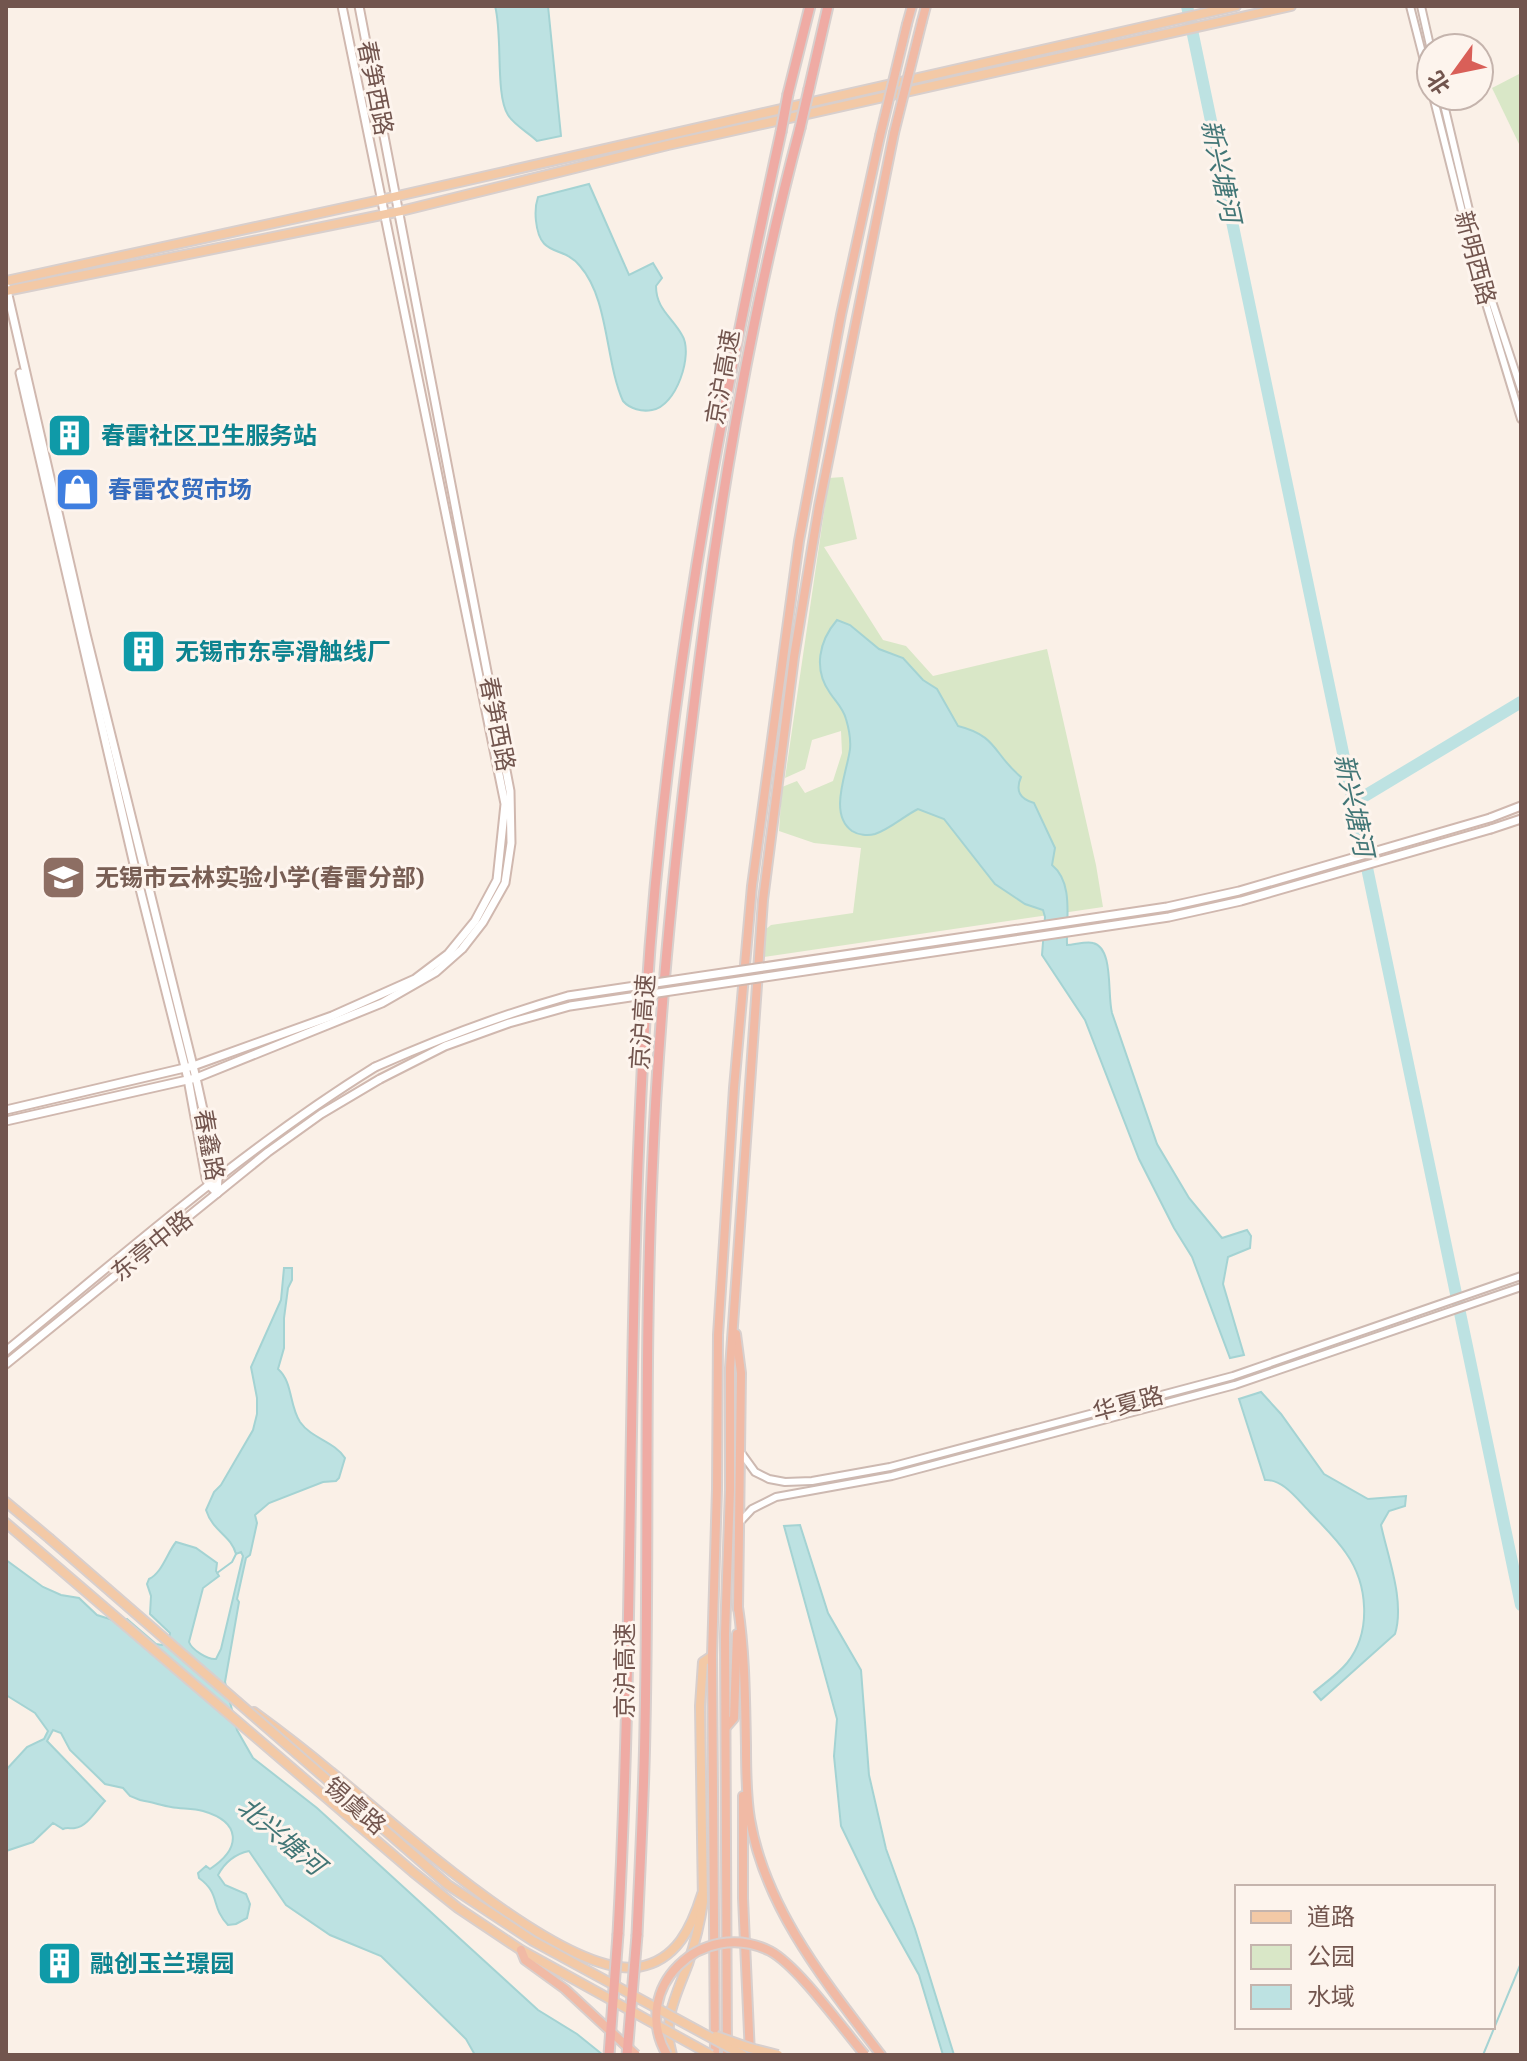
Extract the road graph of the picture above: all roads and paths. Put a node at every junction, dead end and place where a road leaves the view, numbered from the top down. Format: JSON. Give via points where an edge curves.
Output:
{"nodes":[{"id":1,"x":342,"y":6,"type":"edge"},
{"id":2,"x":359,"y":6,"type":"edge"},
{"id":3,"x":810,"y":6,"type":"edge"},
{"id":4,"x":828,"y":6,"type":"edge"},
{"id":5,"x":912,"y":6,"type":"edge"},
{"id":6,"x":926,"y":6,"type":"edge"},
{"id":7,"x":1236,"y":6,"type":"edge"},
{"id":8,"x":1291,"y":6,"type":"edge"},
{"id":9,"x":1410,"y":6,"type":"edge"},
{"id":10,"x":1421,"y":6,"type":"edge"},
{"id":11,"x":1417,"y":32,"type":"edge"},
{"id":12,"x":1427,"y":32,"type":"edge"},
{"id":13,"x":1437,"y":112,"type":"edge"},
{"id":14,"x":1446,"y":112,"type":"edge"},
{"id":15,"x":396,"y":197,"type":"junction"},
{"id":16,"x":380,"y":200,"type":"junction"},
{"id":17,"x":399,"y":211,"type":"junction"},
{"id":18,"x":384,"y":215,"type":"junction"},
{"id":19,"x":6,"y":288,"type":"edge"},
{"id":20,"x":1521,"y":389,"type":"edge"},
{"id":21,"x":1521,"y":419,"type":"edge"},
{"id":22,"x":1521,"y":806,"type":"edge"},
{"id":23,"x":1521,"y":819,"type":"edge"},
{"id":24,"x":189,"y":1067,"type":"junction"},
{"id":25,"x":192,"y":1078,"type":"junction"},
{"id":26,"x":6,"y":1110,"type":"edge"},
{"id":27,"x":6,"y":1121,"type":"edge"},
{"id":28,"x":218,"y":1178,"type":"junction"},
{"id":29,"x":209,"y":1185,"type":"junction"},
{"id":30,"x":217,"y":1193,"type":"junction"},
{"id":31,"x":1521,"y":1276,"type":"edge"},
{"id":32,"x":1521,"y":1287,"type":"edge"},
{"id":33,"x":734,"y":1310,"type":"junction"},
{"id":34,"x":6,"y":1351,"type":"edge"},
{"id":35,"x":6,"y":1364,"type":"edge"},
{"id":36,"x":739,"y":1448,"type":"junction"},
{"id":37,"x":6,"y":1502,"type":"edge"},
{"id":38,"x":6,"y":1523,"type":"edge"},
{"id":39,"x":739,"y":1523,"type":"junction"},
{"id":40,"x":738,"y":1607,"type":"junction"},
{"id":41,"x":712,"y":1656,"type":"junction"},
{"id":42,"x":208,"y":1678,"type":"junction"},
{"id":43,"x":726,"y":1727,"type":"junction"},
{"id":44,"x":746,"y":1735,"type":"junction"},
{"id":45,"x":702,"y":1894,"type":"junction"},
{"id":46,"x":521,"y":1950,"type":"junction"},
{"id":47,"x":700,"y":2031,"type":"junction"},
{"id":48,"x":609,"y":2055,"type":"edge"},
{"id":49,"x":627,"y":2055,"type":"edge"},
{"id":50,"x":636,"y":2055,"type":"edge"},
{"id":51,"x":670,"y":2055,"type":"edge"},
{"id":52,"x":713,"y":2055,"type":"edge"},
{"id":53,"x":727,"y":2055,"type":"edge"},
{"id":54,"x":743,"y":2055,"type":"edge"},
{"id":55,"x":750,"y":2055,"type":"edge"},
{"id":56,"x":778,"y":2055,"type":"edge"},
{"id":57,"x":865,"y":2055,"type":"edge"},
{"id":58,"x":881,"y":2055,"type":"edge"}],
"edges":[{"from":1,"to":16,"type":"main road","name":"春笋西路"},
{"from":2,"to":15,"type":"main road","name":"春笋西路"},
{"from":3,"to":48,"type":"highway","name":"京沪高速","bridge":true,"via":[[758,235],[699,547],[667,780],[646,1004],[625,1807]]},
{"from":4,"to":49,"type":"highway","name":"京沪高速","bridge":true,"via":[[750,338],[718,522],[675,856],[652,1171],[645,1726]]},
{"from":5,"to":41,"type":"highway","bridge":true,"via":[[841,315],[799,541],[752,886],[718,1335]]},
{"from":6,"to":33,"type":"highway","bridge":true,"via":[[894,133],[794,657],[763,900]]},
{"from":7,"to":15,"type":"main road"},
{"from":8,"to":17,"type":"main road","via":[[668,145]]},
{"from":9,"to":11,"type":"street"},
{"from":10,"to":12,"type":"street"},
{"from":13,"to":21,"type":"street","name":"新明西路"},
{"from":14,"to":20,"type":"street","name":"新明西路","via":[[1487,286]]},
{"from":15,"to":16,"type":"main road"},
{"from":15,"to":17,"type":"main road","name":"春笋西路"},
{"from":16,"to":18,"type":"main road","name":"春笋西路"},
{"from":16,"to":19,"type":"main road"},
{"from":17,"to":18,"type":"main road"},
{"from":17,"to":25,"type":"main road","name":"春笋西路","via":[[510,791],[505,883],[462,949],[426,978],[382,1003]]},
{"from":18,"to":19,"type":"main road"},
{"from":18,"to":24,"type":"main road","name":"春笋西路","via":[[505,804],[497,880],[475,921],[448,954],[415,979],[332,1016]]},
{"from":19,"to":24,"type":"main road","name":"春鑫路","via":[[28,414],[136,873]]},
{"from":22,"to":28,"type":"main road","name":"东亭中路","bridge":true,"via":[[1239,891],[1167,907],[568,996],[442,1037],[375,1067]]},
{"from":23,"to":30,"type":"main road","name":"东亭中路","bridge":true,"via":[[1169,917],[570,1006],[509,1023],[445,1046],[380,1079],[321,1114]]},
{"from":24,"to":25,"type":"main road","name":"春鑫路"},
{"from":24,"to":26,"type":"main road","name":"春笋西路"},
{"from":25,"to":27,"type":"main road","name":"春笋西路"},
{"from":25,"to":28,"type":"main road","name":"春鑫路"},
{"from":25,"to":29,"type":"main road","name":"春鑫路"},
{"from":28,"to":29,"type":"main road","name":"东亭中路"},
{"from":28,"to":30,"type":"main road","name":"春鑫路"},
{"from":29,"to":30,"type":"main road","name":"春鑫路"},
{"from":29,"to":34,"type":"main road","name":"东亭中路"},
{"from":30,"to":35,"type":"main road","name":"东亭中路"},
{"from":31,"to":36,"type":"street","name":"华夏路","via":[[1233,1376],[890,1467],[785,1482],[755,1472]]},
{"from":32,"to":39,"type":"street","name":"华夏路","via":[[1292,1367],[1161,1406],[892,1476],[776,1497]]},
{"from":33,"to":36,"type":"highway","via":[[741,1373]]},
{"from":33,"to":43,"type":"highway"},
{"from":36,"to":39,"type":"highway"},
{"from":37,"to":42,"type":"main road","name":"锡虞路","bridge":true},
{"from":38,"to":46,"type":"main road","name":"锡虞路","via":[[413,1872]]},
{"from":39,"to":40,"type":"highway"},
{"from":40,"to":43,"type":"highway","via":[[734,1718]]},
{"from":40,"to":44,"type":"highway"},
{"from":41,"to":45,"type":"main road","via":[[703,1662],[700,1706]]},
{"from":41,"to":52,"type":"highway","bridge":true},
{"from":42,"to":45,"type":"main road","bridge":true,"via":[[485,1897],[555,1941],[608,1965],[649,1965],[681,1942]]},
{"from":42,"to":47,"type":"main road","name":"锡虞路","bridge":true,"via":[[448,1885],[533,1941]]},
{"from":43,"to":53,"type":"highway"},
{"from":44,"to":55,"type":"highway","via":[[743,1898]]},
{"from":44,"to":58,"type":"highway","via":[[749,1816],[771,1892]]},
{"from":45,"to":51,"type":"main road","via":[[699,1931],[667,2022]]},
{"from":46,"to":50,"type":"highway","bridge":true,"via":[[525,1960]]},
{"from":46,"to":52,"type":"main road","name":"锡虞路","bridge":true},
{"from":47,"to":54,"type":"main road","name":"锡虞路","bridge":true},
{"from":47,"to":56,"type":"main road","bridge":true},
{"from":51,"to":57,"type":"highway","bridge":true,"via":[[657,2029],[664,1982],[690,1955],[732,1943],[770,1951],[791,1967]]}]}
